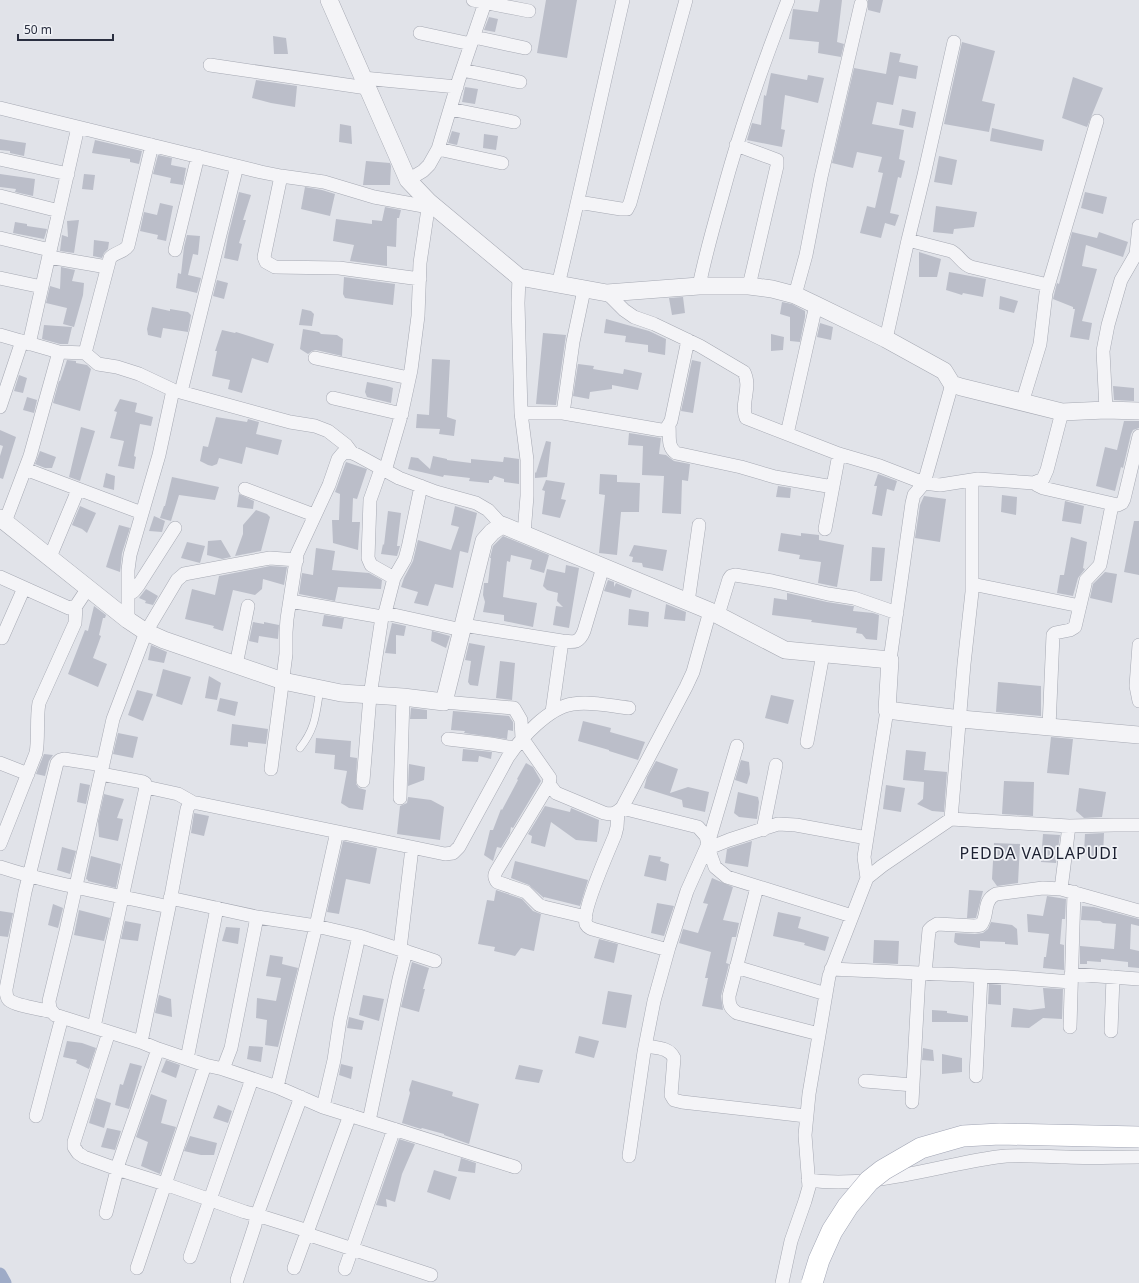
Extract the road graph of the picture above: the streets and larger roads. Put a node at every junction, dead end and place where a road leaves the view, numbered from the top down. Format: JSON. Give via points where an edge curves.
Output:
{"nodes":[{"id":1,"x":329,"y":0,"type":"edge"},
{"id":2,"x":624,"y":0,"type":"edge"},
{"id":3,"x":686,"y":0,"type":"edge"},
{"id":4,"x":788,"y":0,"type":"edge"},
{"id":5,"x":482,"y":1,"type":"edge"},
{"id":6,"x":861,"y":4,"type":"dead end"},
{"id":7,"x":529,"y":11,"type":"dead end"},
{"id":8,"x":420,"y":33,"type":"dead end"},
{"id":9,"x":473,"y":41,"type":"junction"},
{"id":10,"x":954,"y":42,"type":"dead end"},
{"id":11,"x":525,"y":48,"type":"dead end"},
{"id":12,"x":210,"y":65,"type":"dead end"},
{"id":13,"x":462,"y":70,"type":"junction"},
{"id":14,"x":520,"y":82,"type":"dead end"},
{"id":15,"x":365,"y":83,"type":"junction"},
{"id":16,"x":457,"y":87,"type":"junction"},
{"id":17,"x":0,"y":108,"type":"edge"},
{"id":18,"x":450,"y":109,"type":"junction"},
{"id":19,"x":514,"y":122,"type":"dead end"},
{"id":20,"x":1096,"y":122,"type":"dead end"},
{"id":21,"x":78,"y":127,"type":"junction"},
{"id":22,"x":152,"y":145,"type":"junction"},
{"id":23,"x":736,"y":145,"type":"junction"},
{"id":24,"x":438,"y":149,"type":"junction"},
{"id":25,"x":198,"y":156,"type":"junction"},
{"id":26,"x":0,"y":159,"type":"edge"},
{"id":27,"x":502,"y":163,"type":"dead end"},
{"id":28,"x":237,"y":166,"type":"junction"},
{"id":29,"x":68,"y":174,"type":"junction"},
{"id":30,"x":281,"y":176,"type":"junction"},
{"id":31,"x":408,"y":180,"type":"junction"},
{"id":32,"x":0,"y":196,"type":"edge"},
{"id":33,"x":578,"y":202,"type":"junction"},
{"id":34,"x":429,"y":204,"type":"junction"},
{"id":35,"x":59,"y":212,"type":"junction"},
{"id":36,"x":1139,"y":226,"type":"edge"},
{"id":37,"x":0,"y":238,"type":"edge"},
{"id":38,"x":908,"y":240,"type":"junction"},
{"id":39,"x":175,"y":250,"type":"dead end"},
{"id":40,"x":50,"y":254,"type":"junction"},
{"id":41,"x":107,"y":267,"type":"junction"},
{"id":42,"x":519,"y":277,"type":"junction"},
{"id":43,"x":0,"y":278,"type":"edge"},
{"id":44,"x":420,"y":279,"type":"junction"},
{"id":45,"x":558,"y":284,"type":"junction"},
{"id":46,"x":1048,"y":285,"type":"junction"},
{"id":47,"x":699,"y":286,"type":"junction"},
{"id":48,"x":749,"y":286,"type":"junction"},
{"id":49,"x":42,"y":287,"type":"junction"},
{"id":50,"x":584,"y":290,"type":"junction"},
{"id":51,"x":607,"y":294,"type":"junction"},
{"id":52,"x":795,"y":295,"type":"junction"},
{"id":53,"x":816,"y":305,"type":"junction"},
{"id":54,"x":0,"y":335,"type":"edge"},
{"id":55,"x":886,"y":339,"type":"junction"},
{"id":56,"x":688,"y":340,"type":"junction"},
{"id":57,"x":26,"y":342,"type":"junction"},
{"id":58,"x":59,"y":352,"type":"junction"},
{"id":59,"x":85,"y":353,"type":"junction"},
{"id":60,"x":315,"y":358,"type":"dead end"},
{"id":61,"x":409,"y":378,"type":"junction"},
{"id":62,"x":952,"y":384,"type":"junction"},
{"id":63,"x":177,"y":391,"type":"junction"},
{"id":64,"x":333,"y":398,"type":"dead end"},
{"id":65,"x":1022,"y":403,"type":"junction"},
{"id":66,"x":0,"y":407,"type":"edge"},
{"id":67,"x":1106,"y":410,"type":"junction"},
{"id":68,"x":1139,"y":411,"type":"edge"},
{"id":69,"x":521,"y":412,"type":"junction"},
{"id":70,"x":1062,"y":412,"type":"junction"},
{"id":71,"x":563,"y":413,"type":"junction"},
{"id":72,"x":402,"y":414,"type":"junction"},
{"id":73,"x":669,"y":426,"type":"junction"},
{"id":74,"x":787,"y":434,"type":"junction"},
{"id":75,"x":1139,"y":436,"type":"edge"},
{"id":76,"x":352,"y":453,"type":"junction"},
{"id":77,"x":839,"y":454,"type":"junction"},
{"id":78,"x":25,"y":469,"type":"junction"},
{"id":79,"x":383,"y":470,"type":"junction"},
{"id":80,"x":972,"y":480,"type":"junction"},
{"id":81,"x":1043,"y":480,"type":"junction"},
{"id":82,"x":924,"y":483,"type":"junction"},
{"id":83,"x":421,"y":486,"type":"junction"},
{"id":84,"x":833,"y":487,"type":"junction"},
{"id":85,"x":245,"y":489,"type":"dead end"},
{"id":86,"x":78,"y":490,"type":"junction"},
{"id":87,"x":1112,"y":505,"type":"junction"},
{"id":88,"x":142,"y":513,"type":"junction"},
{"id":89,"x":314,"y":515,"type":"junction"},
{"id":90,"x":2,"y":520,"type":"edge"},
{"id":91,"x":699,"y":525,"type":"dead end"},
{"id":92,"x":502,"y":526,"type":"junction"},
{"id":93,"x":175,"y":528,"type":"dead end"},
{"id":94,"x":825,"y":529,"type":"dead end"},
{"id":95,"x":524,"y":534,"type":"junction"},
{"id":96,"x":50,"y":557,"type":"junction"},
{"id":97,"x":297,"y":560,"type":"junction"},
{"id":98,"x":603,"y":567,"type":"junction"},
{"id":99,"x":0,"y":577,"type":"edge"},
{"id":100,"x":394,"y":578,"type":"junction"},
{"id":101,"x":972,"y":584,"type":"junction"},
{"id":102,"x":24,"y":588,"type":"junction"},
{"id":103,"x":88,"y":588,"type":"junction"},
{"id":104,"x":128,"y":595,"type":"junction"},
{"id":105,"x":290,"y":601,"type":"junction"},
{"id":106,"x":688,"y":602,"type":"junction"},
{"id":107,"x":76,"y":606,"type":"junction"},
{"id":108,"x":248,"y":606,"type":"dead end"},
{"id":109,"x":1080,"y":606,"type":"junction"},
{"id":110,"x":714,"y":613,"type":"junction"},
{"id":111,"x":896,"y":613,"type":"junction"},
{"id":112,"x":384,"y":615,"type":"junction"},
{"id":113,"x":128,"y":620,"type":"junction"},
{"id":114,"x":462,"y":628,"type":"junction"},
{"id":115,"x":146,"y":632,"type":"junction"},
{"id":116,"x":2,"y":638,"type":"dead end"},
{"id":117,"x":562,"y":641,"type":"junction"},
{"id":118,"x":1139,"y":644,"type":"edge"},
{"id":119,"x":823,"y":654,"type":"junction"},
{"id":120,"x":890,"y":660,"type":"junction"},
{"id":121,"x":236,"y":664,"type":"junction"},
{"id":122,"x":1138,"y":674,"type":"edge"},
{"id":123,"x":283,"y":681,"type":"junction"},
{"id":124,"x":370,"y":696,"type":"junction"},
{"id":125,"x":403,"y":697,"type":"junction"},
{"id":126,"x":1139,"y":701,"type":"edge"},
{"id":127,"x":444,"y":702,"type":"junction"},
{"id":128,"x":629,"y":708,"type":"dead end"},
{"id":129,"x":887,"y":710,"type":"junction"},
{"id":130,"x":552,"y":712,"type":"junction"},
{"id":131,"x":961,"y":719,"type":"junction"},
{"id":132,"x":1050,"y":727,"type":"junction"},
{"id":133,"x":1139,"y":734,"type":"edge"},
{"id":134,"x":448,"y":739,"type":"dead end"},
{"id":135,"x":807,"y":742,"type":"dead end"},
{"id":136,"x":518,"y":743,"type":"junction"},
{"id":137,"x":737,"y":746,"type":"dead end"},
{"id":138,"x":0,"y":763,"type":"edge"},
{"id":139,"x":776,"y":765,"type":"dead end"},
{"id":140,"x":102,"y":769,"type":"junction"},
{"id":141,"x":271,"y":770,"type":"dead end"},
{"id":142,"x":28,"y":774,"type":"junction"},
{"id":143,"x":363,"y":781,"type":"dead end"},
{"id":144,"x":549,"y":784,"type":"junction"},
{"id":145,"x":146,"y":787,"type":"junction"},
{"id":146,"x":400,"y":798,"type":"dead end"},
{"id":147,"x":194,"y":803,"type":"junction"},
{"id":148,"x":620,"y":810,"type":"junction"},
{"id":149,"x":952,"y":819,"type":"junction"},
{"id":150,"x":1069,"y":826,"type":"junction"},
{"id":151,"x":1139,"y":826,"type":"edge"},
{"id":152,"x":763,"y":830,"type":"junction"},
{"id":153,"x":336,"y":833,"type":"junction"},
{"id":154,"x":867,"y":838,"type":"junction"},
{"id":155,"x":0,"y":844,"type":"edge"},
{"id":156,"x":708,"y":846,"type":"junction"},
{"id":157,"x":412,"y":848,"type":"junction"},
{"id":158,"x":0,"y":866,"type":"edge"},
{"id":159,"x":29,"y":876,"type":"junction"},
{"id":160,"x":867,"y":878,"type":"junction"},
{"id":161,"x":757,"y":887,"type":"junction"},
{"id":162,"x":76,"y":888,"type":"junction"},
{"id":163,"x":1068,"y":891,"type":"junction"},
{"id":164,"x":122,"y":896,"type":"junction"},
{"id":165,"x":169,"y":903,"type":"junction"},
{"id":166,"x":217,"y":908,"type":"junction"},
{"id":167,"x":1139,"y":911,"type":"edge"},
{"id":168,"x":257,"y":916,"type":"junction"},
{"id":169,"x":852,"y":916,"type":"junction"},
{"id":170,"x":586,"y":917,"type":"junction"},
{"id":171,"x":316,"y":926,"type":"junction"},
{"id":172,"x":359,"y":936,"type":"junction"},
{"id":173,"x":403,"y":950,"type":"junction"},
{"id":174,"x":668,"y":950,"type":"junction"},
{"id":175,"x":435,"y":961,"type":"dead end"},
{"id":176,"x":736,"y":967,"type":"junction"},
{"id":177,"x":831,"y":969,"type":"junction"},
{"id":178,"x":922,"y":974,"type":"junction"},
{"id":179,"x":981,"y":976,"type":"junction"},
{"id":180,"x":1113,"y":977,"type":"junction"},
{"id":181,"x":1071,"y":978,"type":"junction"},
{"id":182,"x":1139,"y":979,"type":"edge"},
{"id":183,"x":826,"y":994,"type":"junction"},
{"id":184,"x":57,"y":1014,"type":"junction"},
{"id":185,"x":94,"y":1027,"type":"junction"},
{"id":186,"x":1070,"y":1027,"type":"dead end"},
{"id":187,"x":1111,"y":1031,"type":"dead end"},
{"id":188,"x":109,"y":1032,"type":"junction"},
{"id":189,"x":819,"y":1034,"type":"junction"},
{"id":190,"x":141,"y":1042,"type":"junction"},
{"id":191,"x":646,"y":1046,"type":"junction"},
{"id":192,"x":158,"y":1049,"type":"junction"},
{"id":193,"x":187,"y":1059,"type":"junction"},
{"id":194,"x":205,"y":1065,"type":"junction"},
{"id":195,"x":223,"y":1069,"type":"junction"},
{"id":196,"x":976,"y":1076,"type":"dead end"},
{"id":197,"x":252,"y":1079,"type":"junction"},
{"id":198,"x":865,"y":1081,"type":"dead end"},
{"id":199,"x":913,"y":1085,"type":"junction"},
{"id":200,"x":277,"y":1087,"type":"junction"},
{"id":201,"x":301,"y":1097,"type":"junction"},
{"id":202,"x":912,"y":1102,"type":"dead end"},
{"id":203,"x":323,"y":1106,"type":"junction"},
{"id":204,"x":350,"y":1115,"type":"junction"},
{"id":205,"x":36,"y":1116,"type":"dead end"},
{"id":206,"x":806,"y":1116,"type":"junction"},
{"id":207,"x":369,"y":1121,"type":"junction"},
{"id":208,"x":394,"y":1129,"type":"junction"},
{"id":209,"x":1139,"y":1137,"type":"edge"},
{"id":210,"x":629,"y":1156,"type":"dead end"},
{"id":211,"x":1139,"y":1157,"type":"edge"},
{"id":212,"x":515,"y":1167,"type":"dead end"},
{"id":213,"x":117,"y":1169,"type":"junction"},
{"id":214,"x":808,"y":1180,"type":"junction"},
{"id":215,"x":165,"y":1184,"type":"junction"},
{"id":216,"x":210,"y":1200,"type":"junction"},
{"id":217,"x":106,"y":1213,"type":"dead end"},
{"id":218,"x":257,"y":1215,"type":"junction"},
{"id":219,"x":307,"y":1233,"type":"junction"},
{"id":220,"x":352,"y":1250,"type":"junction"},
{"id":221,"x":190,"y":1257,"type":"dead end"},
{"id":222,"x":137,"y":1268,"type":"dead end"},
{"id":223,"x":294,"y":1268,"type":"dead end"},
{"id":224,"x":345,"y":1269,"type":"dead end"},
{"id":225,"x":431,"y":1275,"type":"dead end"},
{"id":226,"x":236,"y":1280,"type":"dead end"},
{"id":227,"x":782,"y":1283,"type":"edge"},
{"id":228,"x":812,"y":1283,"type":"edge"}],
"edges":[{"from":1,"to":15,"type":"street"},
{"from":2,"to":33,"type":"street"},
{"from":3,"to":33,"type":"street","via":[[627,209]]},
{"from":4,"to":23,"type":"street","via":[[766,55]]},
{"from":5,"to":7,"type":"street"},
{"from":5,"to":9,"type":"street"},
{"from":6,"to":52,"type":"street"},
{"from":8,"to":9,"type":"street"},
{"from":9,"to":11,"type":"street"},
{"from":9,"to":13,"type":"street"},
{"from":10,"to":38,"type":"street"},
{"from":12,"to":15,"type":"street"},
{"from":13,"to":14,"type":"street"},
{"from":13,"to":16,"type":"street"},
{"from":15,"to":16,"type":"street"},
{"from":15,"to":31,"type":"street"},
{"from":16,"to":18,"type":"street"},
{"from":17,"to":21,"type":"street"},
{"from":18,"to":19,"type":"street"},
{"from":18,"to":24,"type":"street"},
{"from":20,"to":46,"type":"street"},
{"from":21,"to":22,"type":"street"},
{"from":21,"to":29,"type":"street"},
{"from":22,"to":25,"type":"street"},
{"from":22,"to":41,"type":"street","via":[[128,246],[126,250],[113,254]]},
{"from":23,"to":47,"type":"street"},
{"from":23,"to":48,"type":"street","via":[[777,160]]},
{"from":24,"to":27,"type":"street"},
{"from":24,"to":31,"type":"street","via":[[430,165]]},
{"from":25,"to":28,"type":"street"},
{"from":25,"to":39,"type":"street"},
{"from":26,"to":29,"type":"street"},
{"from":28,"to":30,"type":"street"},
{"from":28,"to":63,"type":"street"},
{"from":29,"to":35,"type":"street"},
{"from":30,"to":34,"type":"street","via":[[324,182],[374,197]]},
{"from":30,"to":44,"type":"street","via":[[264,257],[266,262],[275,267],[339,268]]},
{"from":31,"to":34,"type":"street"},
{"from":32,"to":35,"type":"street"},
{"from":33,"to":45,"type":"street"},
{"from":34,"to":42,"type":"street"},
{"from":34,"to":44,"type":"street"},
{"from":35,"to":40,"type":"street"},
{"from":36,"to":67,"type":"street","via":[[1136,254],[1121,280],[1103,351]]},
{"from":37,"to":40,"type":"street"},
{"from":38,"to":46,"type":"street","via":[[954,252],[963,263],[971,267]]},
{"from":38,"to":55,"type":"street"},
{"from":40,"to":41,"type":"street"},
{"from":40,"to":49,"type":"street"},
{"from":41,"to":59,"type":"street"},
{"from":42,"to":45,"type":"street"},
{"from":42,"to":69,"type":"street"},
{"from":43,"to":49,"type":"street"},
{"from":44,"to":61,"type":"street","via":[[418,316]]},
{"from":45,"to":50,"type":"street"},
{"from":46,"to":65,"type":"street","via":[[1040,344]]},
{"from":47,"to":48,"type":"street"},
{"from":47,"to":51,"type":"street"},
{"from":48,"to":52,"type":"street"},
{"from":49,"to":57,"type":"street"},
{"from":50,"to":51,"type":"street"},
{"from":50,"to":71,"type":"street","via":[[573,342]]},
{"from":51,"to":56,"type":"street","via":[[634,317]]},
{"from":52,"to":53,"type":"street"},
{"from":53,"to":55,"type":"street"},
{"from":53,"to":74,"type":"street"},
{"from":54,"to":57,"type":"street"},
{"from":55,"to":62,"type":"street","via":[[944,371]]},
{"from":56,"to":73,"type":"street"},
{"from":56,"to":74,"type":"street","via":[[744,372],[748,383],[744,414],[746,418]]},
{"from":57,"to":58,"type":"street"},
{"from":57,"to":66,"type":"street"},
{"from":58,"to":59,"type":"street"},
{"from":58,"to":78,"type":"street"},
{"from":59,"to":63,"type":"street","via":[[98,364],[139,374]]},
{"from":60,"to":61,"type":"street"},
{"from":61,"to":72,"type":"street"},
{"from":62,"to":65,"type":"street"},
{"from":62,"to":82,"type":"street"},
{"from":63,"to":76,"type":"street","via":[[290,422],[315,426],[328,431]]},
{"from":63,"to":88,"type":"street"},
{"from":64,"to":72,"type":"street"},
{"from":65,"to":70,"type":"street"},
{"from":67,"to":68,"type":"street"},
{"from":67,"to":70,"type":"street"},
{"from":69,"to":71,"type":"street"},
{"from":69,"to":95,"type":"street","via":[[527,460]]},
{"from":70,"to":81,"type":"street"},
{"from":71,"to":73,"type":"street","via":[[661,430]]},
{"from":72,"to":79,"type":"street"},
{"from":73,"to":84,"type":"street","via":[[670,446],[676,452],[775,477]]},
{"from":74,"to":77,"type":"street"},
{"from":75,"to":87,"type":"street","via":[[1124,499],[1122,503]]},
{"from":76,"to":79,"type":"street"},
{"from":76,"to":89,"type":"street","via":[[343,453],[338,459]]},
{"from":77,"to":82,"type":"street"},
{"from":77,"to":84,"type":"street"},
{"from":78,"to":86,"type":"street"},
{"from":78,"to":90,"type":"street"},
{"from":79,"to":83,"type":"street"},
{"from":79,"to":100,"type":"street","via":[[370,500],[368,558],[370,565]]},
{"from":80,"to":81,"type":"street","via":[[1034,483]]},
{"from":80,"to":82,"type":"street","via":[[940,485]]},
{"from":80,"to":101,"type":"street"},
{"from":81,"to":87,"type":"street","via":[[1037,485]]},
{"from":82,"to":111,"type":"street","via":[[914,495],[912,503]]},
{"from":83,"to":92,"type":"street","via":[[476,503],[488,510]]},
{"from":83,"to":100,"type":"street","via":[[405,559]]},
{"from":84,"to":94,"type":"street"},
{"from":85,"to":89,"type":"street"},
{"from":86,"to":88,"type":"street"},
{"from":86,"to":96,"type":"street"},
{"from":87,"to":109,"type":"street","via":[[1100,565],[1086,580]]},
{"from":88,"to":104,"type":"street","via":[[130,555]]},
{"from":89,"to":97,"type":"street","via":[[297,554]]},
{"from":90,"to":96,"type":"street"},
{"from":91,"to":106,"type":"street"},
{"from":92,"to":95,"type":"street"},
{"from":92,"to":114,"type":"street","via":[[484,541]]},
{"from":93,"to":104,"type":"street","via":[[138,586]]},
{"from":95,"to":98,"type":"street"},
{"from":96,"to":103,"type":"street"},
{"from":97,"to":105,"type":"street"},
{"from":97,"to":115,"type":"street","via":[[270,558],[184,574],[177,580]]},
{"from":98,"to":106,"type":"street"},
{"from":98,"to":117,"type":"street","via":[[581,638],[573,642]]},
{"from":99,"to":102,"type":"street"},
{"from":100,"to":112,"type":"street"},
{"from":101,"to":109,"type":"street"},
{"from":101,"to":131,"type":"street"},
{"from":102,"to":107,"type":"street","via":[[69,608]]},
{"from":102,"to":116,"type":"street"},
{"from":103,"to":107,"type":"street"},
{"from":103,"to":113,"type":"street"},
{"from":104,"to":113,"type":"street"},
{"from":105,"to":112,"type":"street"},
{"from":105,"to":123,"type":"street"},
{"from":106,"to":110,"type":"street"},
{"from":107,"to":142,"type":"street","via":[[75,623],[39,704],[37,746]]},
{"from":108,"to":121,"type":"street"},
{"from":109,"to":132,"type":"street","via":[[1073,630],[1053,635]]},
{"from":110,"to":111,"type":"street","via":[[729,579],[735,575],[854,598]]},
{"from":110,"to":119,"type":"street","via":[[785,650]]},
{"from":110,"to":148,"type":"street","via":[[686,687]]},
{"from":111,"to":120,"type":"street"},
{"from":112,"to":114,"type":"street"},
{"from":112,"to":124,"type":"street"},
{"from":113,"to":115,"type":"street"},
{"from":114,"to":117,"type":"street"},
{"from":114,"to":127,"type":"street"},
{"from":115,"to":121,"type":"street"},
{"from":115,"to":140,"type":"street","via":[[112,719]]},
{"from":117,"to":130,"type":"street"},
{"from":118,"to":122,"type":"street"},
{"from":119,"to":120,"type":"street"},
{"from":119,"to":135,"type":"street"},
{"from":120,"to":129,"type":"street"},
{"from":121,"to":123,"type":"street"},
{"from":122,"to":126,"type":"street","via":[[1136,686]]},
{"from":123,"to":124,"type":"street"},
{"from":123,"to":141,"type":"street"},
{"from":124,"to":125,"type":"street"},
{"from":124,"to":143,"type":"street"},
{"from":125,"to":127,"type":"street"},
{"from":125,"to":146,"type":"street"},
{"from":127,"to":136,"type":"street","via":[[514,708],[521,720]]},
{"from":128,"to":130,"type":"street","via":[[581,703]]},
{"from":129,"to":131,"type":"street"},
{"from":129,"to":154,"type":"street"},
{"from":130,"to":136,"type":"street"},
{"from":131,"to":132,"type":"street"},
{"from":131,"to":149,"type":"street"},
{"from":132,"to":133,"type":"street"},
{"from":134,"to":136,"type":"street","via":[[491,744]]},
{"from":136,"to":144,"type":"street","via":[[550,778]]},
{"from":136,"to":157,"type":"street","via":[[459,847],[453,853]]},
{"from":137,"to":156,"type":"street"},
{"from":138,"to":142,"type":"street"},
{"from":139,"to":152,"type":"street"},
{"from":140,"to":145,"type":"street","via":[[143,782]]},
{"from":140,"to":159,"type":"street","via":[[64,759],[57,763]]},
{"from":140,"to":162,"type":"street"},
{"from":142,"to":155,"type":"street"},
{"from":144,"to":148,"type":"street","via":[[556,793],[604,813],[616,813]]},
{"from":144,"to":170,"type":"street","via":[[497,870],[495,878],[497,882],[526,892],[540,905]]},
{"from":145,"to":147,"type":"street","via":[[178,794]]},
{"from":145,"to":164,"type":"street"},
{"from":147,"to":153,"type":"street"},
{"from":147,"to":165,"type":"street","via":[[190,803],[186,810]]},
{"from":148,"to":156,"type":"street","via":[[698,827],[706,836]]},
{"from":148,"to":170,"type":"street","via":[[615,835],[596,882]]},
{"from":149,"to":150,"type":"street"},
{"from":149,"to":160,"type":"street"},
{"from":150,"to":151,"type":"street"},
{"from":150,"to":163,"type":"street"},
{"from":152,"to":154,"type":"street","via":[[778,824],[788,824]]},
{"from":152,"to":156,"type":"street"},
{"from":153,"to":157,"type":"street"},
{"from":153,"to":171,"type":"street"},
{"from":154,"to":160,"type":"street","via":[[864,857]]},
{"from":156,"to":161,"type":"street","via":[[715,867],[727,877]]},
{"from":156,"to":174,"type":"street","via":[[687,891]]},
{"from":157,"to":173,"type":"street"},
{"from":158,"to":159,"type":"street"},
{"from":159,"to":162,"type":"street"},
{"from":159,"to":184,"type":"street","via":[[6,995],[14,1003]]},
{"from":160,"to":169,"type":"street"},
{"from":161,"to":169,"type":"street"},
{"from":161,"to":176,"type":"street"},
{"from":162,"to":164,"type":"street"},
{"from":162,"to":184,"type":"street","via":[[49,1001],[50,1010]]},
{"from":163,"to":167,"type":"street"},
{"from":163,"to":178,"type":"street","via":[[1043,888],[996,894],[988,901],[980,925],[937,924],[930,930]]},
{"from":163,"to":181,"type":"street"},
{"from":164,"to":165,"type":"street"},
{"from":164,"to":185,"type":"street"},
{"from":165,"to":166,"type":"street"},
{"from":165,"to":190,"type":"street"},
{"from":166,"to":168,"type":"street"},
{"from":166,"to":193,"type":"street"},
{"from":168,"to":171,"type":"street"},
{"from":168,"to":195,"type":"street","via":[[231,1048]]},
{"from":169,"to":177,"type":"street"},
{"from":170,"to":174,"type":"street","via":[[586,925],[589,928]]},
{"from":171,"to":172,"type":"street"},
{"from":171,"to":200,"type":"street"},
{"from":172,"to":173,"type":"street"},
{"from":172,"to":203,"type":"street"},
{"from":173,"to":175,"type":"street"},
{"from":173,"to":207,"type":"street"},
{"from":174,"to":191,"type":"street","via":[[654,1001]]},
{"from":176,"to":183,"type":"street"},
{"from":176,"to":189,"type":"street","via":[[729,996],[731,1009],[737,1013]]},
{"from":177,"to":178,"type":"street"},
{"from":177,"to":183,"type":"street"},
{"from":178,"to":179,"type":"street"},
{"from":178,"to":199,"type":"street"},
{"from":179,"to":181,"type":"street"},
{"from":179,"to":196,"type":"street"},
{"from":180,"to":181,"type":"street"},
{"from":180,"to":182,"type":"street"},
{"from":180,"to":187,"type":"street"},
{"from":181,"to":186,"type":"street"},
{"from":183,"to":189,"type":"street"},
{"from":184,"to":185,"type":"street"},
{"from":184,"to":205,"type":"street"},
{"from":185,"to":188,"type":"street"},
{"from":188,"to":190,"type":"street"},
{"from":188,"to":213,"type":"street","via":[[78,1126],[74,1147],[84,1157]]},
{"from":189,"to":206,"type":"street"},
{"from":190,"to":192,"type":"street"},
{"from":191,"to":206,"type":"street","via":[[672,1053],[674,1058],[671,1095],[674,1100]]},
{"from":191,"to":210,"type":"street"},
{"from":192,"to":193,"type":"street"},
{"from":192,"to":213,"type":"street"},
{"from":193,"to":194,"type":"street"},
{"from":194,"to":195,"type":"street"},
{"from":194,"to":215,"type":"street"},
{"from":195,"to":197,"type":"street"},
{"from":197,"to":200,"type":"street"},
{"from":197,"to":216,"type":"street"},
{"from":198,"to":199,"type":"street"},
{"from":199,"to":202,"type":"street"},
{"from":200,"to":201,"type":"street"},
{"from":201,"to":203,"type":"street"},
{"from":201,"to":218,"type":"street"},
{"from":203,"to":204,"type":"street"},
{"from":204,"to":207,"type":"street"},
{"from":204,"to":219,"type":"street"},
{"from":206,"to":214,"type":"street"},
{"from":207,"to":208,"type":"street"},
{"from":208,"to":212,"type":"street"},
{"from":208,"to":220,"type":"street"},
{"from":209,"to":228,"type":"main road","bridge":true,"via":[[970,1135],[921,1148],[869,1181],[848,1206],[832,1231]]},
{"from":211,"to":214,"type":"street","via":[[1012,1156],[872,1180],[834,1183]]},
{"from":213,"to":215,"type":"street"},
{"from":213,"to":217,"type":"street"},
{"from":214,"to":227,"type":"street","via":[[809,1187],[791,1241]]},
{"from":215,"to":216,"type":"street"},
{"from":215,"to":222,"type":"street"},
{"from":216,"to":218,"type":"street"},
{"from":216,"to":221,"type":"street"},
{"from":218,"to":219,"type":"street"},
{"from":218,"to":226,"type":"street"},
{"from":219,"to":220,"type":"street"},
{"from":219,"to":223,"type":"street"},
{"from":220,"to":224,"type":"street"},
{"from":220,"to":225,"type":"street"}]}
